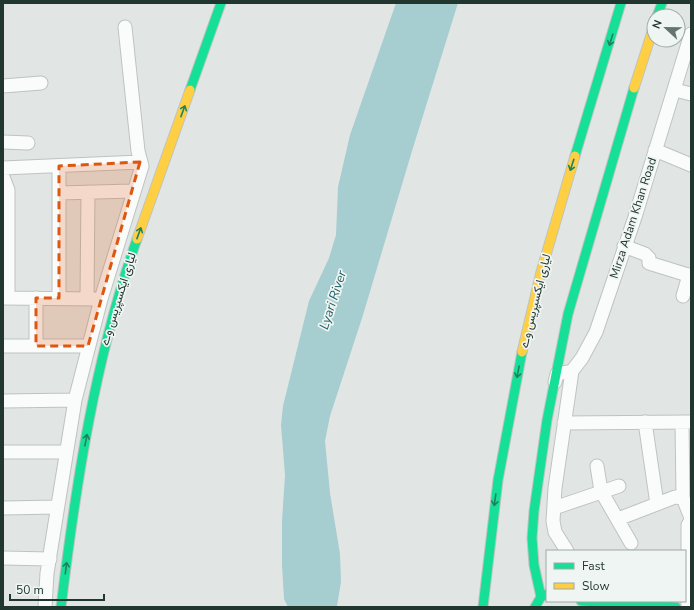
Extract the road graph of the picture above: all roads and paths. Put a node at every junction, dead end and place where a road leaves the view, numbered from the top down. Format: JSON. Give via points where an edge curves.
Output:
{"nodes":[{"id":1,"x":221,"y":3,"type":"edge"},
{"id":2,"x":621,"y":3,"type":"edge"},
{"id":3,"x":125,"y":27,"type":"dead end"},
{"id":4,"x":691,"y":34,"type":"edge"},
{"id":5,"x":647,"y":48,"type":"edge"},
{"id":6,"x":41,"y":83,"type":"dead end"},
{"id":7,"x":3,"y":86,"type":"edge"},
{"id":8,"x":675,"y":90,"type":"junction"},
{"id":9,"x":691,"y":94,"type":"edge"},
{"id":10,"x":3,"y":142,"type":"edge"},
{"id":11,"x":28,"y":142,"type":"dead end"},
{"id":12,"x":655,"y":150,"type":"junction"},
{"id":13,"x":140,"y":162,"type":"junction"},
{"id":14,"x":691,"y":165,"type":"edge"},
{"id":15,"x":59,"y":166,"type":"junction"},
{"id":16,"x":3,"y":168,"type":"edge"},
{"id":17,"x":3,"y":177,"type":"edge"},
{"id":18,"x":133,"y":191,"type":"junction"},
{"id":19,"x":88,"y":192,"type":"junction"},
{"id":20,"x":59,"y":193,"type":"junction"},
{"id":21,"x":6,"y":214,"type":"edge"},
{"id":22,"x":624,"y":246,"type":"junction"},
{"id":23,"x":6,"y":253,"type":"edge"},
{"id":24,"x":690,"y":276,"type":"edge"},
{"id":25,"x":683,"y":296,"type":"dead end"},
{"id":26,"x":6,"y":298,"type":"edge"},
{"id":27,"x":36,"y":298,"type":"junction"},
{"id":28,"x":59,"y":298,"type":"junction"},
{"id":29,"x":88,"y":299,"type":"junction"},
{"id":30,"x":101,"y":299,"type":"junction"},
{"id":31,"x":3,"y":346,"type":"edge"},
{"id":32,"x":36,"y":346,"type":"junction"},
{"id":33,"x":88,"y":346,"type":"junction"},
{"id":34,"x":572,"y":371,"type":"junction"},
{"id":35,"x":554,"y":386,"type":"junction"},
{"id":36,"x":75,"y":400,"type":"junction"},
{"id":37,"x":3,"y":401,"type":"edge"},
{"id":38,"x":645,"y":422,"type":"junction"},
{"id":39,"x":687,"y":422,"type":"edge"},
{"id":40,"x":564,"y":423,"type":"junction"},
{"id":41,"x":3,"y":452,"type":"edge"},
{"id":42,"x":65,"y":452,"type":"junction"},
{"id":43,"x":597,"y":466,"type":"dead end"},
{"id":44,"x":619,"y":486,"type":"dead end"},
{"id":45,"x":601,"y":490,"type":"junction"},
{"id":46,"x":683,"y":498,"type":"junction"},
{"id":47,"x":657,"y":504,"type":"junction"},
{"id":48,"x":57,"y":507,"type":"junction"},
{"id":49,"x":3,"y":508,"type":"edge"},
{"id":50,"x":554,"y":508,"type":"junction"},
{"id":51,"x":618,"y":519,"type":"junction"},
{"id":52,"x":691,"y":519,"type":"edge"},
{"id":53,"x":631,"y":542,"type":"dead end"},
{"id":54,"x":566,"y":550,"type":"edge"},
{"id":55,"x":3,"y":558,"type":"edge"},
{"id":56,"x":50,"y":559,"type":"junction"},
{"id":57,"x":687,"y":592,"type":"edge"},
{"id":58,"x":544,"y":596,"type":"edge"},
{"id":59,"x":597,"y":602,"type":"edge"},
{"id":60,"x":46,"y":607,"type":"edge"},
{"id":61,"x":61,"y":607,"type":"edge"},
{"id":62,"x":483,"y":607,"type":"edge"},
{"id":63,"x":535,"y":607,"type":"edge"},
{"id":64,"x":676,"y":607,"type":"edge"},
{"id":65,"x":688,"y":607,"type":"edge"}],
"edges":[{"from":61,"to":1,"type":"main road","name":"لیاری ایکسپریس وے","one_way":true,"via":[[73,507],[103,349],[134,247]]},
{"from":2,"to":62,"type":"main road","name":"لیاری ایکسپریس وے","one_way":true,"via":[[564,190],[530,314],[501,464],[487,559]]},
{"from":3,"to":13,"type":"street"},
{"from":4,"to":8,"type":"street","name":"Mirza Adam Khan Road"},
{"from":5,"to":35,"type":"main road","name":"Mirza Adam Khan Road","via":[[623,121],[568,314]]},
{"from":6,"to":7,"type":"street"},
{"from":8,"to":9,"type":"street"},
{"from":8,"to":12,"type":"street","name":"Mirza Adam Khan Road"},
{"from":10,"to":11,"type":"street"},
{"from":12,"to":14,"type":"street"},
{"from":12,"to":22,"type":"street","name":"Mirza Adam Khan Road"},
{"from":13,"to":15,"type":"street"},
{"from":13,"to":18,"type":"street","via":[[142,166]]},
{"from":15,"to":16,"type":"street"},
{"from":15,"to":20,"type":"street"},
{"from":17,"to":21,"type":"street","via":[[8,190]]},
{"from":18,"to":19,"type":"street"},
{"from":18,"to":30,"type":"street"},
{"from":19,"to":20,"type":"street"},
{"from":19,"to":29,"type":"street"},
{"from":20,"to":28,"type":"street"},
{"from":21,"to":23,"type":"street"},
{"from":22,"to":24,"type":"street","via":[[645,254],[649,258],[649,263]]},
{"from":22,"to":34,"type":"street","name":"Mirza Adam Khan Road","via":[[596,332]]},
{"from":23,"to":26,"type":"street"},
{"from":24,"to":25,"type":"street"},
{"from":26,"to":27,"type":"street"},
{"from":27,"to":28,"type":"street"},
{"from":27,"to":32,"type":"street"},
{"from":28,"to":29,"type":"street"},
{"from":29,"to":30,"type":"street"},
{"from":30,"to":33,"type":"street"},
{"from":31,"to":32,"type":"street"},
{"from":32,"to":33,"type":"street"},
{"from":33,"to":36,"type":"street"},
{"from":34,"to":35,"type":"street","name":"Mirza Adam Khan Road","via":[[557,374]]},
{"from":34,"to":40,"type":"street"},
{"from":35,"to":58,"type":"main road","name":"Mirza Adam Khan Road","via":[[534,511],[533,551]]},
{"from":36,"to":37,"type":"street"},
{"from":36,"to":42,"type":"street"},
{"from":38,"to":39,"type":"street"},
{"from":38,"to":40,"type":"street"},
{"from":38,"to":47,"type":"street"},
{"from":39,"to":46,"type":"street"},
{"from":40,"to":50,"type":"street"},
{"from":41,"to":42,"type":"street"},
{"from":42,"to":48,"type":"street"},
{"from":43,"to":45,"type":"street"},
{"from":44,"to":45,"type":"street"},
{"from":45,"to":50,"type":"street"},
{"from":45,"to":51,"type":"street"},
{"from":46,"to":47,"type":"street","via":[[675,497]]},
{"from":46,"to":52,"type":"street"},
{"from":47,"to":51,"type":"street"},
{"from":48,"to":49,"type":"street"},
{"from":48,"to":56,"type":"street"},
{"from":50,"to":54,"type":"street","via":[[555,532]]},
{"from":51,"to":53,"type":"street"},
{"from":52,"to":57,"type":"street","via":[[688,525]]},
{"from":55,"to":56,"type":"street"},
{"from":56,"to":60,"type":"street"},
{"from":57,"to":65,"type":"street"},
{"from":58,"to":63,"type":"main road"},
{"from":59,"to":64,"type":"main road"}]}
